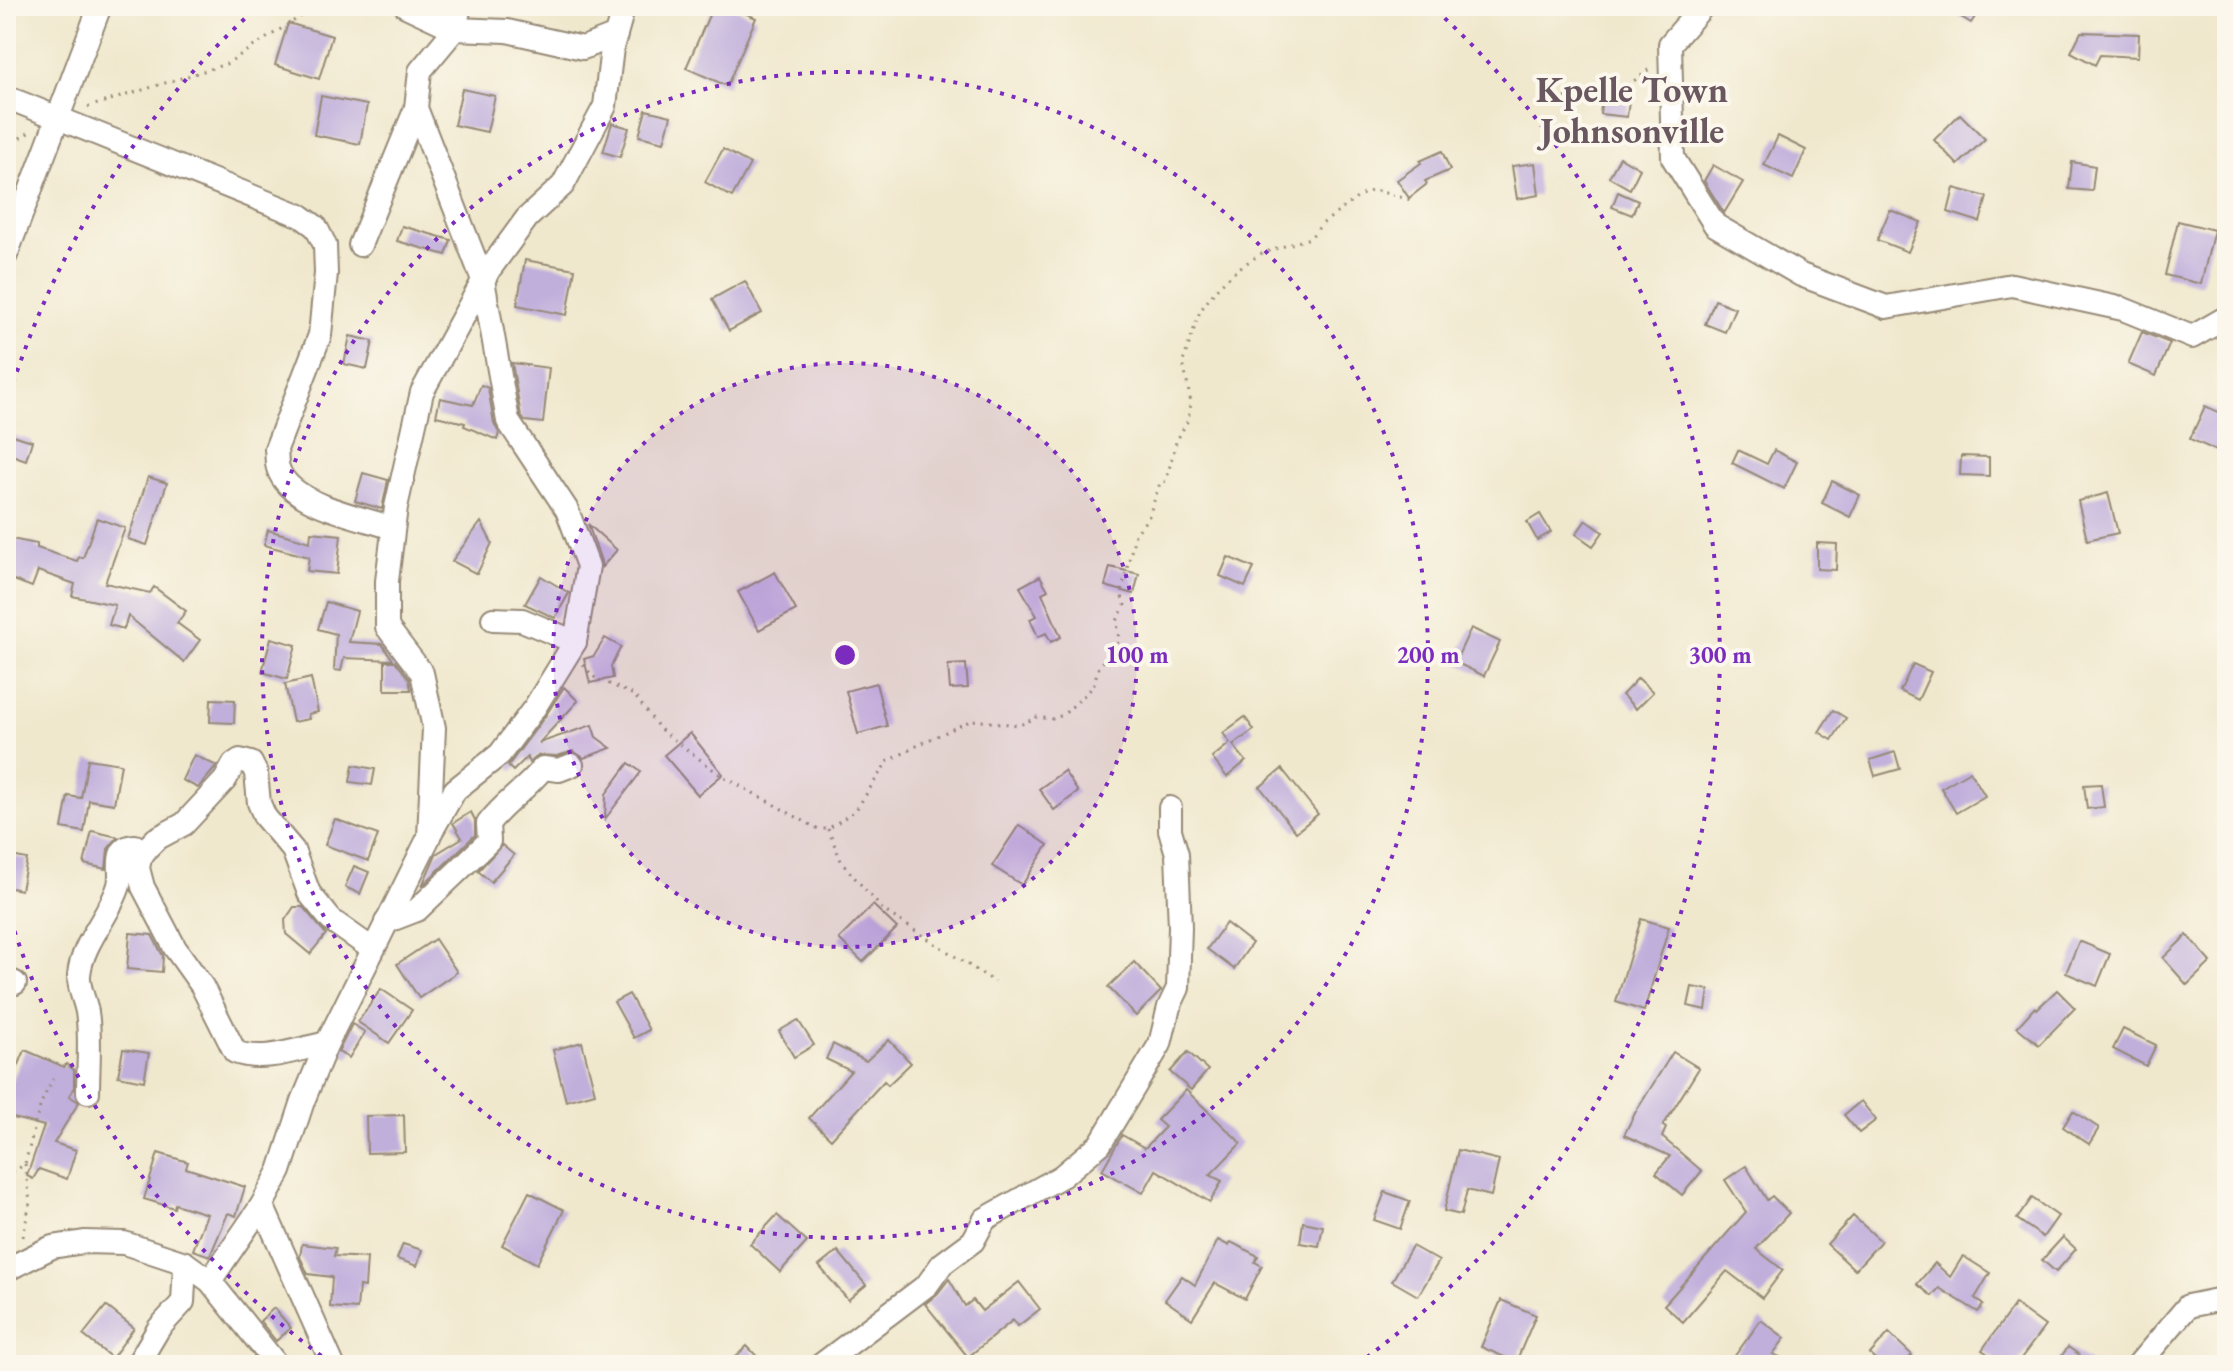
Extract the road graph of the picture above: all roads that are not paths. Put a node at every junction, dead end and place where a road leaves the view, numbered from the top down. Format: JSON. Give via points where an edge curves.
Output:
{"nodes":[{"id":1,"x":100,"y":6,"type":"edge"},
{"id":2,"x":406,"y":6,"type":"edge"},
{"id":3,"x":460,"y":6,"type":"edge"},
{"id":4,"x":624,"y":6,"type":"edge"},
{"id":5,"x":1703,"y":6,"type":"edge"},
{"id":6,"x":455,"y":29,"type":"junction"},
{"id":7,"x":616,"y":35,"type":"junction"},
{"id":8,"x":6,"y":97,"type":"edge"},
{"id":9,"x":416,"y":108,"type":"junction"},
{"id":10,"x":58,"y":117,"type":"junction"},
{"id":11,"x":360,"y":245,"type":"dead end"},
{"id":12,"x":6,"y":255,"type":"edge"},
{"id":13,"x":483,"y":280,"type":"junction"},
{"id":14,"x":2227,"y":317,"type":"edge"},
{"id":15,"x":393,"y":528,"type":"junction"},
{"id":16,"x":493,"y":619,"type":"dead end"},
{"id":17,"x":573,"y":646,"type":"junction"},
{"id":18,"x":572,"y":765,"type":"dead end"},
{"id":19,"x":1170,"y":808,"type":"dead end"},
{"id":20,"x":429,"y":837,"type":"junction"},
{"id":21,"x":140,"y":858,"type":"junction"},
{"id":22,"x":386,"y":922,"type":"junction"},
{"id":23,"x":372,"y":949,"type":"junction"},
{"id":24,"x":327,"y":1043,"type":"junction"},
{"id":25,"x":88,"y":1092,"type":"dead end"},
{"id":26,"x":262,"y":1205,"type":"junction"},
{"id":27,"x":185,"y":1263,"type":"junction"},
{"id":28,"x":8,"y":1268,"type":"edge"},
{"id":29,"x":210,"y":1281,"type":"junction"},
{"id":30,"x":2227,"y":1298,"type":"edge"},
{"id":31,"x":137,"y":1365,"type":"edge"},
{"id":32,"x":277,"y":1365,"type":"edge"},
{"id":33,"x":333,"y":1365,"type":"edge"},
{"id":34,"x":821,"y":1365,"type":"edge"},
{"id":35,"x":2138,"y":1365,"type":"edge"}],
"edges":[{"from":1,"to":10,"type":"street"},
{"from":2,"to":6,"type":"street"},
{"from":3,"to":6,"type":"street"},
{"from":4,"to":7,"type":"street"},
{"from":5,"to":14,"type":"street","via":[[1670,44],[1673,158],[1715,225],[1801,275],[1886,307],[2012,285],[2123,309],[2192,337]]},
{"from":6,"to":7,"type":"street","via":[[507,31],[583,48]]},
{"from":6,"to":9,"type":"street","via":[[420,71]]},
{"from":7,"to":13,"type":"street","via":[[605,106],[563,185],[527,218]]},
{"from":8,"to":10,"type":"street"},
{"from":9,"to":11,"type":"street"},
{"from":9,"to":13,"type":"street"},
{"from":10,"to":12,"type":"street"},
{"from":10,"to":15,"type":"street","via":[[301,216],[316,227],[325,245],[320,335],[276,449],[278,469],[288,485],[313,502]]},
{"from":13,"to":15,"type":"street","via":[[422,392]]},
{"from":13,"to":17,"type":"street","via":[[508,421],[567,510],[588,566]]},
{"from":15,"to":20,"type":"street","via":[[387,627],[422,673],[434,728]]},
{"from":16,"to":17,"type":"street","via":[[522,620]]},
{"from":17,"to":20,"type":"street","via":[[500,754],[455,790]]},
{"from":18,"to":22,"type":"street","via":[[543,768],[493,817],[489,841],[417,910]]},
{"from":19,"to":34,"type":"street","via":[[1177,854],[1178,988],[1160,1044],[1100,1144],[1062,1176],[985,1219],[973,1241],[942,1264],[927,1285]]},
{"from":20,"to":22,"type":"street"},
{"from":21,"to":23,"type":"street","via":[[156,839],[184,824],[234,764],[251,763],[265,817],[293,850],[309,893],[331,920]]},
{"from":21,"to":24,"type":"street","via":[[143,887],[235,1052],[273,1055]]},
{"from":21,"to":25,"type":"street","via":[[135,846],[123,850],[120,882],[79,973],[88,1019]]},
{"from":22,"to":23,"type":"street"},
{"from":23,"to":24,"type":"street"},
{"from":24,"to":26,"type":"street","via":[[280,1171]]},
{"from":26,"to":29,"type":"street"},
{"from":26,"to":33,"type":"street"},
{"from":27,"to":28,"type":"street","via":[[124,1243],[84,1242],[52,1247]]},
{"from":27,"to":29,"type":"street"},
{"from":27,"to":31,"type":"street","via":[[183,1302],[159,1328]]},
{"from":29,"to":32,"type":"street"},
{"from":30,"to":35,"type":"street","via":[[2188,1306]]}]}
